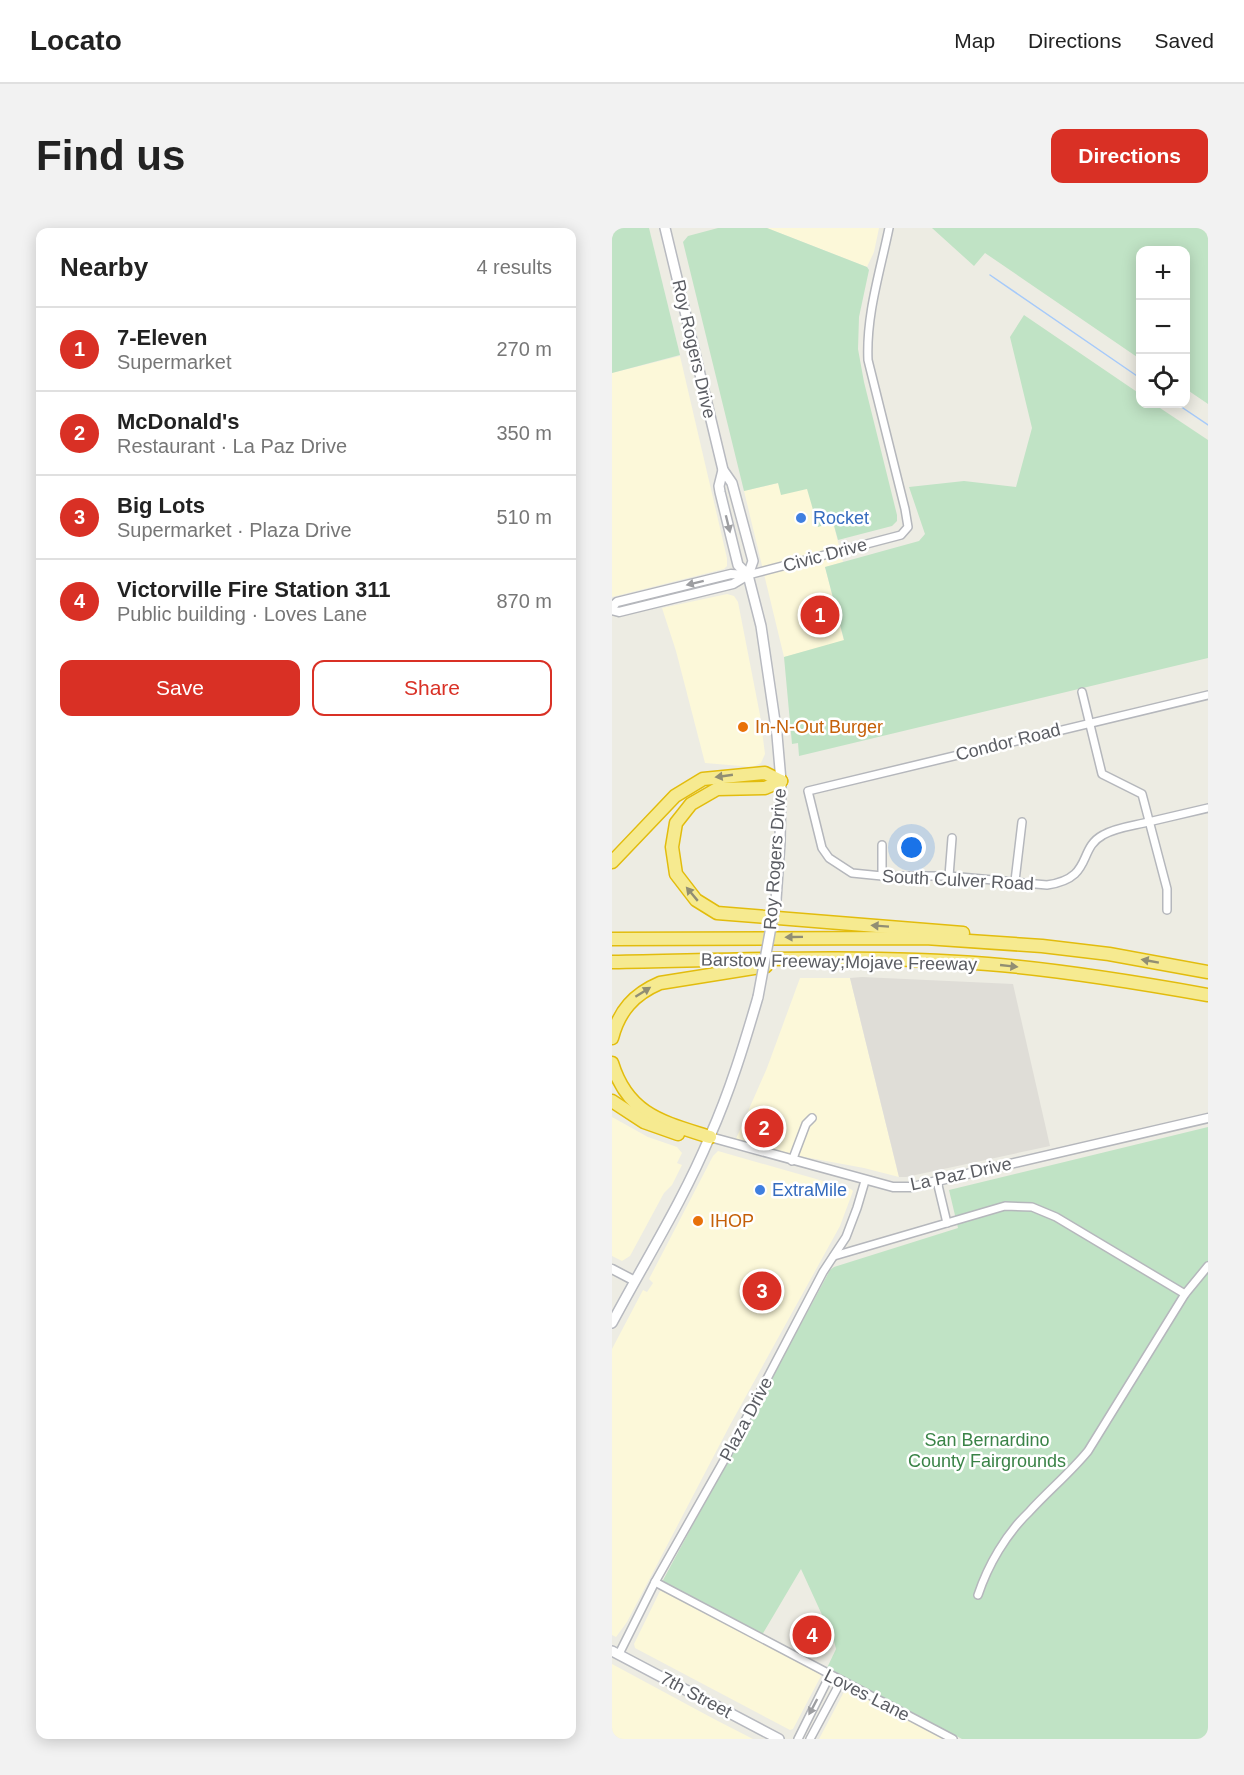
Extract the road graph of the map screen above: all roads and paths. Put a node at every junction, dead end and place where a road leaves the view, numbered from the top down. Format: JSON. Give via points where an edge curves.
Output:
{"nodes":[{"id":1,"x":665,"y":228,"type":"edge"},
{"id":2,"x":889,"y":228,"type":"edge"},
{"id":3,"x":723,"y":470,"type":"junction"},
{"id":4,"x":748,"y":575,"type":"junction"},
{"id":5,"x":612,"y":608,"type":"edge"},
{"id":6,"x":1082,"y":692,"type":"dead end"},
{"id":7,"x":1208,"y":695,"type":"edge"},
{"id":8,"x":1089,"y":723,"type":"junction"},
{"id":9,"x":781,"y":781,"type":"junction"},
{"id":10,"x":808,"y":791,"type":"joint"},
{"id":11,"x":1208,"y":808,"type":"edge"},
{"id":12,"x":1022,"y":822,"type":"dead end"},
{"id":13,"x":1150,"y":822,"type":"junction"},
{"id":14,"x":952,"y":838,"type":"dead end"},
{"id":15,"x":882,"y":845,"type":"dead end"},
{"id":16,"x":612,"y":862,"type":"edge"},
{"id":17,"x":882,"y":876,"type":"junction"},
{"id":18,"x":949,"y":876,"type":"junction"},
{"id":19,"x":1015,"y":881,"type":"junction"},
{"id":20,"x":1167,"y":910,"type":"dead end"},
{"id":21,"x":612,"y":939,"type":"edge"},
{"id":22,"x":1041,"y":946,"type":"junction"},
{"id":23,"x":804,"y":960,"type":"junction"},
{"id":24,"x":612,"y":962,"type":"edge"},
{"id":25,"x":1208,"y":972,"type":"edge"},
{"id":26,"x":1208,"y":995,"type":"edge"},
{"id":27,"x":612,"y":1038,"type":"edge"},
{"id":28,"x":612,"y":1063,"type":"edge"},
{"id":29,"x":612,"y":1101,"type":"edge"},
{"id":30,"x":812,"y":1118,"type":"dead end"},
{"id":31,"x":1208,"y":1118,"type":"edge"},
{"id":32,"x":710,"y":1137,"type":"junction"},
{"id":33,"x":792,"y":1161,"type":"junction"},
{"id":34,"x":865,"y":1180,"type":"junction"},
{"id":35,"x":937,"y":1181,"type":"junction"},
{"id":36,"x":947,"y":1223,"type":"junction"},
{"id":37,"x":834,"y":1256,"type":"junction"},
{"id":38,"x":1208,"y":1266,"type":"edge"},
{"id":39,"x":612,"y":1269,"type":"edge"},
{"id":40,"x":635,"y":1281,"type":"junction"},
{"id":41,"x":1185,"y":1294,"type":"junction"},
{"id":42,"x":612,"y":1323,"type":"edge"},
{"id":43,"x":655,"y":1582,"type":"junction"},
{"id":44,"x":978,"y":1595,"type":"dead end"},
{"id":45,"x":615,"y":1652,"type":"edge"},
{"id":46,"x":830,"y":1676,"type":"junction"},
{"id":47,"x":841,"y":1681,"type":"junction"},
{"id":48,"x":779,"y":1739,"type":"edge"},
{"id":49,"x":798,"y":1739,"type":"edge"},
{"id":50,"x":810,"y":1739,"type":"edge"},
{"id":51,"x":953,"y":1739,"type":"edge"}],
"edges":[{"from":1,"to":3,"type":"main road","name":"Roy Rogers Drive"},
{"from":2,"to":4,"type":"street","name":"Civic Drive","via":[[870,317],[868,360],[908,522],[906,531]]},
{"from":3,"to":4,"type":"main road","name":"Roy Rogers Drive","via":[[732,483],[753,561]]},
{"from":3,"to":4,"type":"main road","name":"Roy Rogers Drive","one_way":true,"via":[[718,486],[738,565]]},
{"from":4,"to":5,"type":"street","name":"Civic Drive","via":[[731,574],[617,602]]},
{"from":4,"to":9,"type":"main road","name":"Roy Rogers Drive","via":[[761,626]]},
{"from":6,"to":8,"type":"street"},
{"from":7,"to":8,"type":"street","name":"Condor Road"},
{"from":8,"to":10,"type":"street","name":"Condor Road"},
{"from":8,"to":13,"type":"street","via":[[1102,774],[1142,794]]},
{"from":9,"to":16,"type":"highway","one_way":true,"via":[[765,773],[703,779],[675,796]]},
{"from":22,"to":9,"type":"highway","one_way":true,"via":[[1010,937],[717,913],[696,900],[676,874],[672,847],[676,823],[691,804],[717,789],[765,788]]},
{"from":9,"to":32,"type":"main road","name":"Roy Rogers Drive","bridge":true,"via":[[776,900],[758,998],[736,1072]]},
{"from":10,"to":17,"type":"street","name":"South Culver Road","via":[[822,848],[829,858],[852,873]]},
{"from":11,"to":13,"type":"street","name":"South Culver Road"},
{"from":12,"to":19,"type":"street"},
{"from":13,"to":19,"type":"street","name":"South Culver Road","via":[[1103,835],[1080,869],[1061,883]]},
{"from":13,"to":20,"type":"street","via":[[1167,890]]},
{"from":14,"to":18,"type":"street"},
{"from":15,"to":17,"type":"street"},
{"from":17,"to":18,"type":"street","name":"South Culver Road"},
{"from":18,"to":19,"type":"street","name":"South Culver Road"},
{"from":22,"to":21,"type":"highway","name":"Barstow Freeway;Mojave Freeway","one_way":true,"via":[[925,938]]},
{"from":25,"to":22,"type":"highway","name":"Barstow Freeway;Mojave Freeway","one_way":true},
{"from":23,"to":24,"type":"highway","name":"Barstow Freeway;Mojave Freeway"},
{"from":23,"to":26,"type":"highway","name":"Barstow Freeway;Mojave Freeway","one_way":true,"via":[[988,964],[1105,977]]},
{"from":27,"to":23,"type":"highway","one_way":true,"via":[[630,1001],[645,989],[660,983]]},
{"from":28,"to":32,"type":"highway","via":[[626,1094],[644,1112]]},
{"from":29,"to":32,"type":"highway","via":[[644,1122],[692,1138]]},
{"from":30,"to":33,"type":"street"},
{"from":31,"to":35,"type":"street","name":"La Paz Drive"},
{"from":32,"to":33,"type":"street","name":"La Paz Drive"},
{"from":32,"to":40,"type":"main road"},
{"from":33,"to":34,"type":"street","name":"La Paz Drive"},
{"from":34,"to":35,"type":"street","name":"La Paz Drive","via":[[902,1187]]},
{"from":34,"to":37,"type":"street","name":"Plaza Drive","via":[[850,1226]]},
{"from":35,"to":36,"type":"street"},
{"from":36,"to":37,"type":"street"},
{"from":36,"to":41,"type":"street","via":[[1005,1206],[1032,1207],[1056,1217]]},
{"from":37,"to":43,"type":"street","name":"Plaza Drive"},
{"from":38,"to":41,"type":"street"},
{"from":39,"to":40,"type":"street"},
{"from":40,"to":42,"type":"main road"},
{"from":41,"to":44,"type":"street","via":[[1088,1451],[1004,1543],[984,1576]]},
{"from":43,"to":45,"type":"street","name":"Plaza Drive"},
{"from":43,"to":46,"type":"street","name":"Loves Lane"},
{"from":45,"to":48,"type":"main road","name":"7th Street"},
{"from":46,"to":47,"type":"street","name":"Loves Lane"},
{"from":46,"to":49,"type":"street","one_way":true},
{"from":47,"to":50,"type":"street"},
{"from":47,"to":51,"type":"street","name":"Loves Lane"}]}
